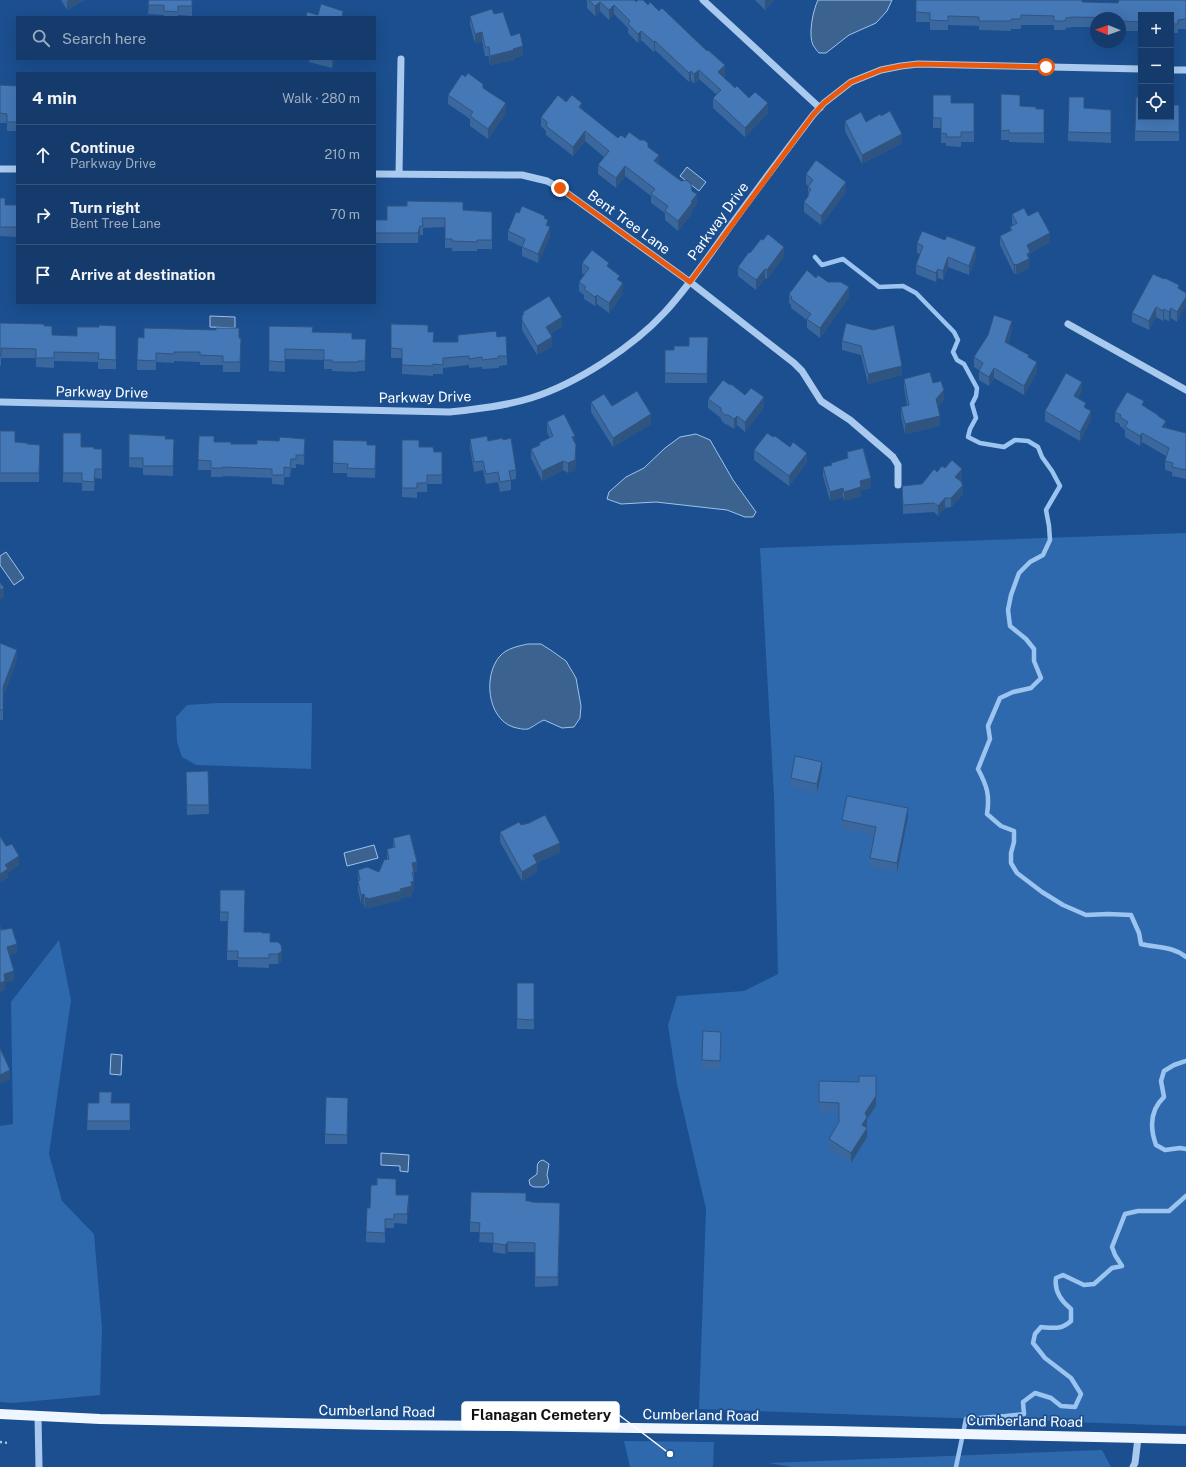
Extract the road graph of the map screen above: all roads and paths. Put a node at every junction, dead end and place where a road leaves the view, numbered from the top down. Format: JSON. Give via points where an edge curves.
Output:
{"nodes":[{"id":1,"x":703,"y":0,"type":"edge"},
{"id":2,"x":401,"y":59,"type":"dead end"},
{"id":3,"x":1138,"y":69,"type":"edge"},
{"id":4,"x":1174,"y":70,"type":"edge"},
{"id":5,"x":1186,"y":70,"type":"edge"},
{"id":6,"x":820,"y":108,"type":"junction"},
{"id":7,"x":0,"y":169,"type":"edge"},
{"id":8,"x":16,"y":169,"type":"edge"},
{"id":9,"x":376,"y":174,"type":"edge"},
{"id":10,"x":399,"y":174,"type":"junction"},
{"id":11,"x":690,"y":282,"type":"junction"},
{"id":12,"x":1068,"y":324,"type":"dead end"},
{"id":13,"x":1186,"y":390,"type":"edge"},
{"id":14,"x":0,"y":402,"type":"edge"},
{"id":15,"x":898,"y":484,"type":"dead end"},
{"id":16,"x":0,"y":1414,"type":"edge"},
{"id":17,"x":38,"y":1416,"type":"junction"},
{"id":18,"x":1138,"y":1438,"type":"junction"},
{"id":19,"x":1186,"y":1439,"type":"edge"},
{"id":20,"x":0,"y":1442,"type":"edge"},
{"id":21,"x":8,"y":1443,"type":"dead end"},
{"id":22,"x":39,"y":1467,"type":"edge"},
{"id":23,"x":1133,"y":1467,"type":"edge"}],
"edges":[{"from":1,"to":6,"type":"street"},
{"from":2,"to":10,"type":"street"},
{"from":3,"to":6,"type":"street","name":"Parkway Drive","via":[[918,64],[901,66],[881,70],[851,82]]},
{"from":4,"to":5,"type":"street"},
{"from":6,"to":11,"type":"street","name":"Parkway Drive"},
{"from":7,"to":8,"type":"street"},
{"from":9,"to":10,"type":"street","name":"Bent Tree Lane"},
{"from":10,"to":11,"type":"street","name":"Bent Tree Lane","via":[[522,175],[547,181]]},
{"from":11,"to":14,"type":"street","name":"Parkway Drive","via":[[643,333],[584,374],[530,398],[475,409],[450,412]]},
{"from":11,"to":15,"type":"street","name":"Bent Tree Lane","via":[[794,363],[821,401],[850,420],[894,456],[898,465]]},
{"from":12,"to":13,"type":"street"},
{"from":16,"to":17,"type":"main road","name":"Cumberland Road"},
{"from":17,"to":18,"type":"main road","name":"Cumberland Road","via":[[381,1425]]},
{"from":17,"to":22,"type":"street"},
{"from":18,"to":19,"type":"main road","name":"Cumberland Road"},
{"from":18,"to":23,"type":"street"},
{"from":20,"to":21,"type":"path"}]}
